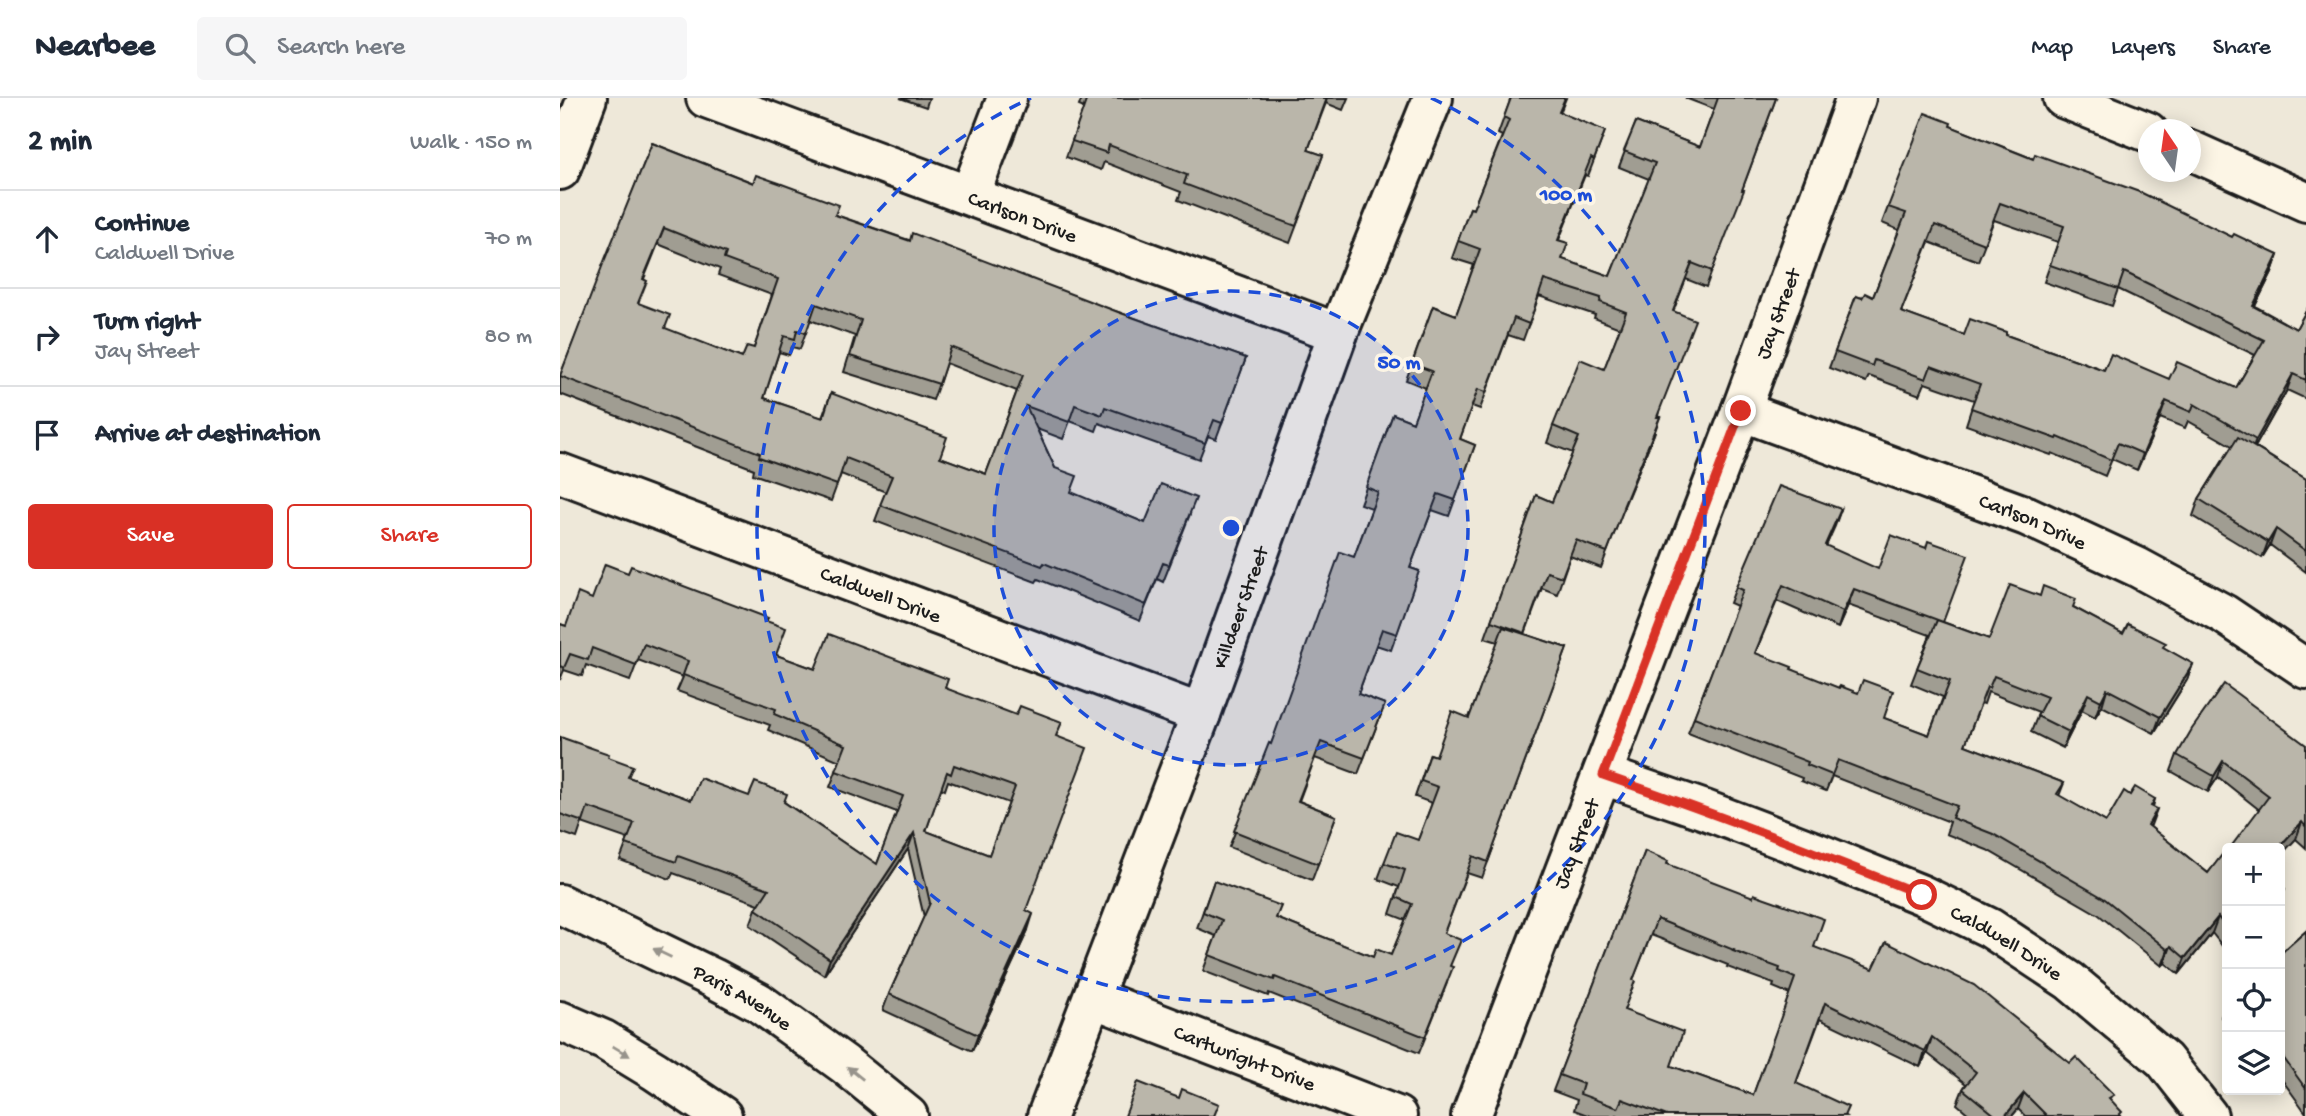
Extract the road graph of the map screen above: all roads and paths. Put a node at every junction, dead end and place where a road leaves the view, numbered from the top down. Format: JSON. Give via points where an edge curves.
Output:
{"nodes":[{"id":1,"x":587,"y":98,"type":"edge"},
{"id":2,"x":706,"y":98,"type":"edge"},
{"id":3,"x":1007,"y":98,"type":"edge"},
{"id":4,"x":1433,"y":98,"type":"edge"},
{"id":5,"x":1856,"y":98,"type":"edge"},
{"id":6,"x":2063,"y":98,"type":"edge"},
{"id":7,"x":2138,"y":128,"type":"edge"},
{"id":8,"x":2201,"y":155,"type":"edge"},
{"id":9,"x":560,"y":170,"type":"edge"},
{"id":10,"x":970,"y":195,"type":"junction"},
{"id":11,"x":2306,"y":202,"type":"edge"},
{"id":12,"x":1338,"y":333,"type":"junction"},
{"id":13,"x":1741,"y":411,"type":"junction"},
{"id":14,"x":560,"y":473,"type":"edge"},
{"id":15,"x":2306,"y":669,"type":"edge"},
{"id":16,"x":1201,"y":714,"type":"junction"},
{"id":17,"x":1603,"y":775,"type":"junction"},
{"id":18,"x":560,"y":904,"type":"edge"},
{"id":19,"x":1093,"y":998,"type":"junction"},
{"id":20,"x":560,"y":1021,"type":"edge"},
{"id":21,"x":722,"y":1116,"type":"edge"},
{"id":22,"x":908,"y":1116,"type":"edge"},
{"id":23,"x":1047,"y":1116,"type":"edge"},
{"id":24,"x":1397,"y":1116,"type":"edge"},
{"id":25,"x":1471,"y":1116,"type":"edge"},
{"id":26,"x":2208,"y":1116,"type":"edge"}],
"edges":[{"from":1,"to":9,"type":"street"},
{"from":2,"to":10,"type":"street","name":"Carlson Drive"},
{"from":3,"to":10,"type":"street"},
{"from":4,"to":12,"type":"street","name":"Killdeer Street"},
{"from":5,"to":13,"type":"street","name":"Jay Street"},
{"from":6,"to":7,"type":"street"},
{"from":8,"to":11,"type":"street"},
{"from":10,"to":12,"type":"street","name":"Carlson Drive"},
{"from":12,"to":16,"type":"street","name":"Killdeer Street"},
{"from":13,"to":15,"type":"street","name":"Carlson Drive","via":[[2027,516],[2224,614]]},
{"from":13,"to":17,"type":"street","name":"Jay Street"},
{"from":14,"to":16,"type":"street","name":"Caldwell Drive"},
{"from":16,"to":19,"type":"street","name":"Killdeer Street"},
{"from":17,"to":25,"type":"street","name":"Jay Street"},
{"from":17,"to":26,"type":"street","name":"Caldwell Drive","via":[[1818,853],[1990,928],[2070,981],[2164,1060]]},
{"from":22,"to":18,"type":"street","name":"Paris Avenue","one_way":true,"via":[[758,1002]]},
{"from":19,"to":23,"type":"street","name":"Killdeer Street"},
{"from":19,"to":24,"type":"street","name":"Cartwright Drive"},
{"from":20,"to":21,"type":"street","one_way":true,"via":[[604,1040]]}]}
